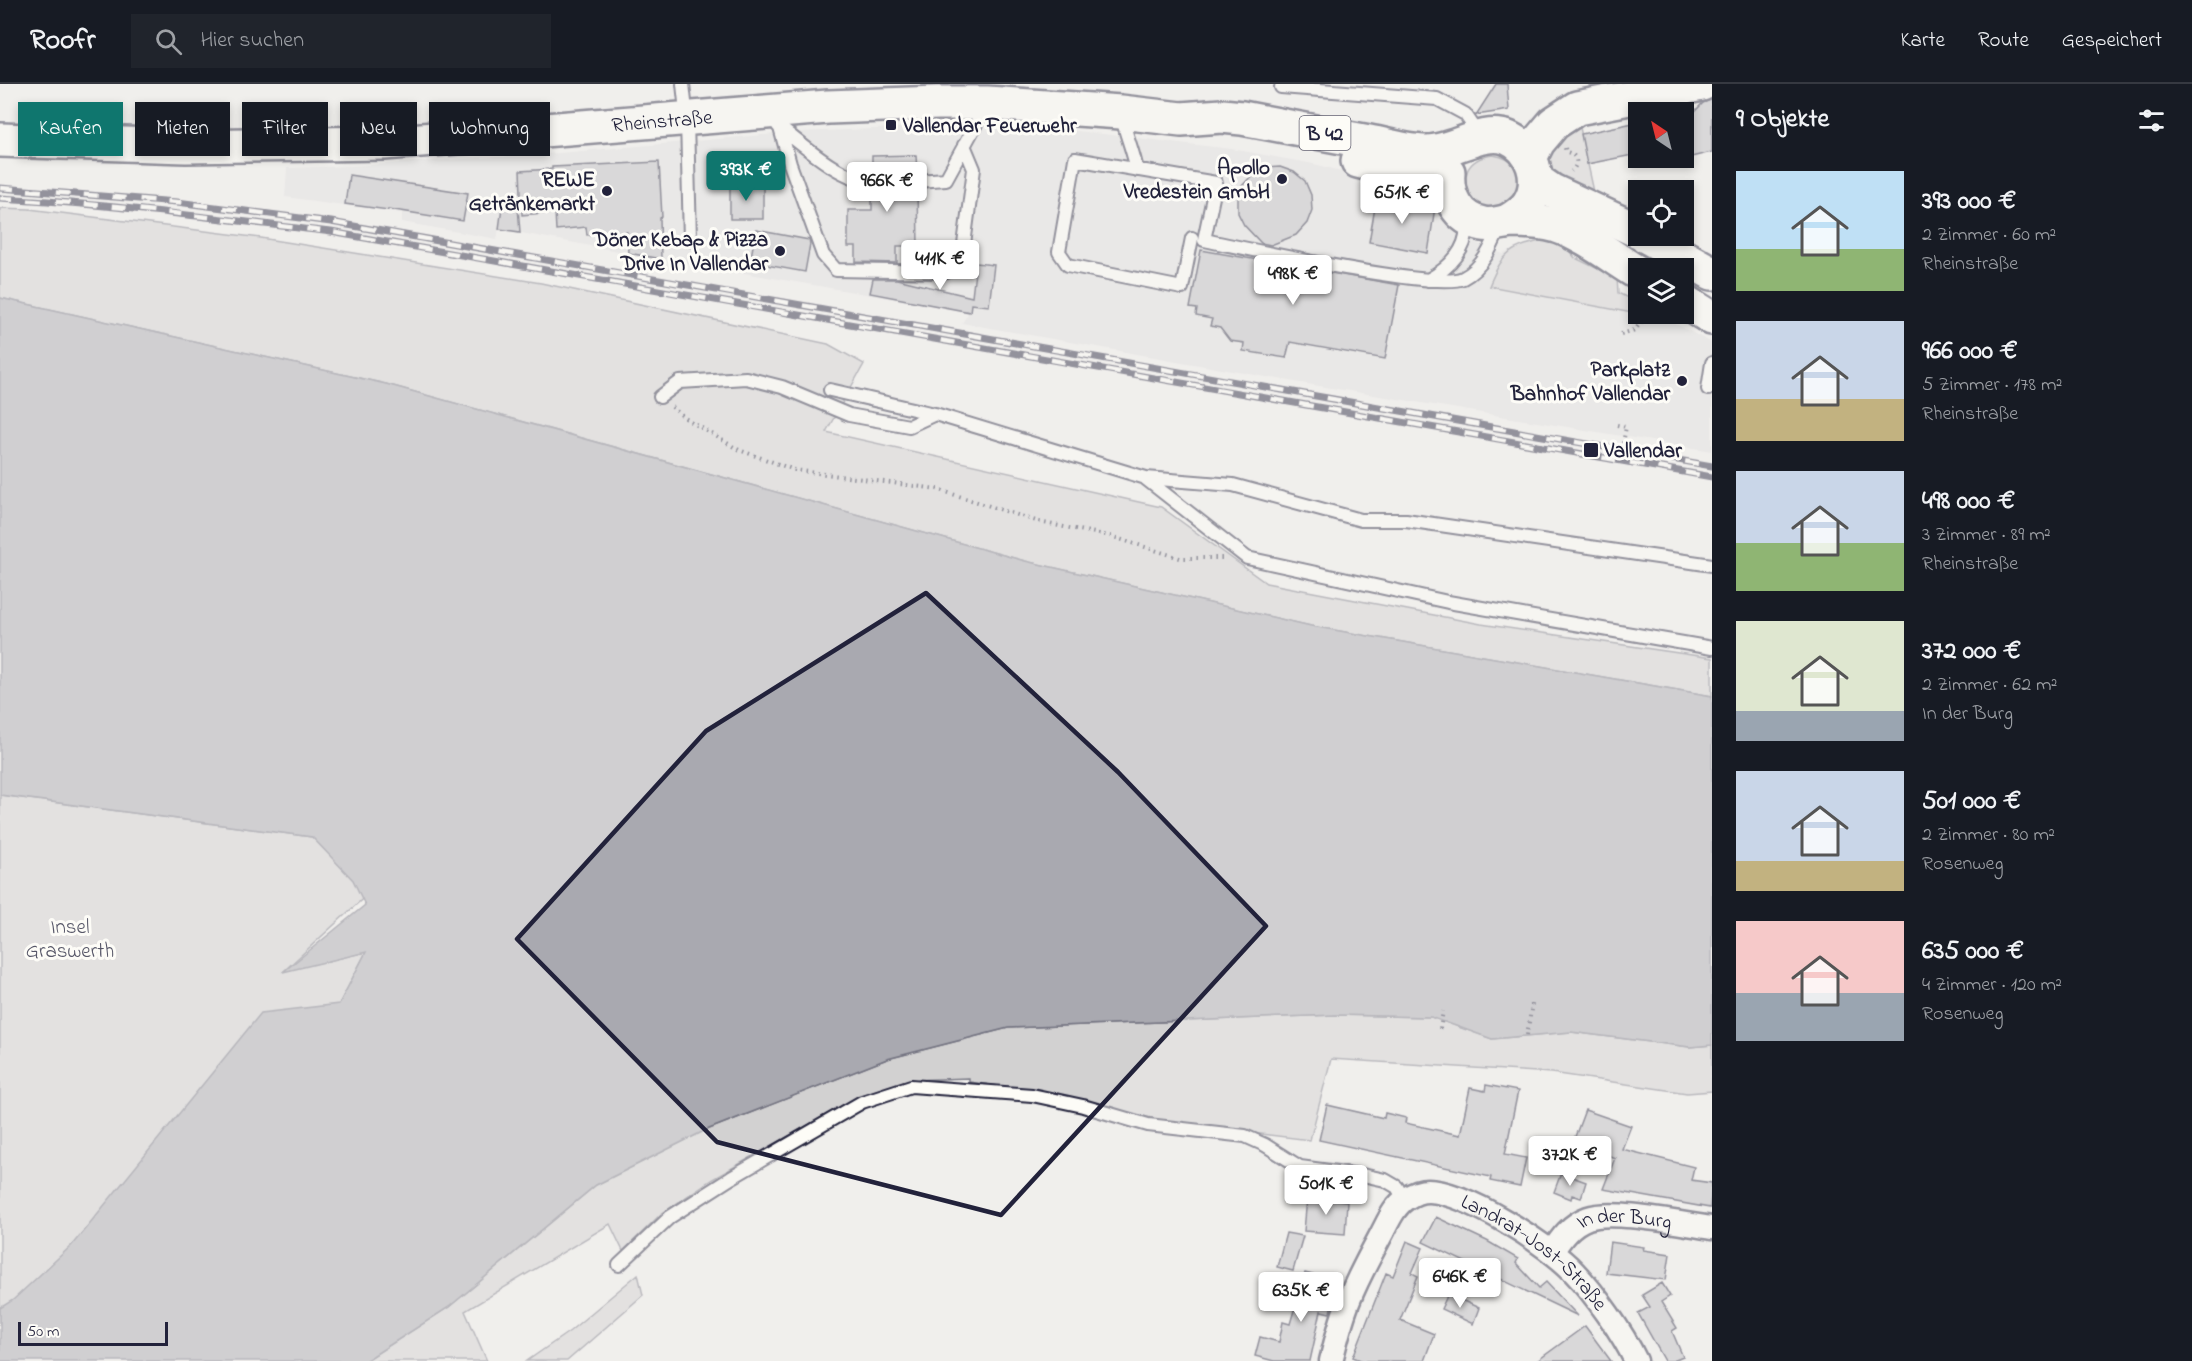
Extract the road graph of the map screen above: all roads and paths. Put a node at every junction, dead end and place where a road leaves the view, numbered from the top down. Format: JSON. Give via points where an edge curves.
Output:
{"nodes":[{"id":1,"x":683,"y":84,"type":"edge"},
{"id":2,"x":1702,"y":84,"type":"edge"},
{"id":3,"x":1281,"y":87,"type":"dead end"},
{"id":4,"x":987,"y":104,"type":"junction"},
{"id":5,"x":1577,"y":108,"type":"junction"},
{"id":6,"x":1121,"y":112,"type":"junction"},
{"id":7,"x":1181,"y":119,"type":"junction"},
{"id":8,"x":687,"y":120,"type":"junction"},
{"id":9,"x":770,"y":121,"type":"junction"},
{"id":10,"x":1482,"y":139,"type":"junction"},
{"id":11,"x":0,"y":140,"type":"edge"},
{"id":12,"x":1563,"y":143,"type":"dead end"},
{"id":13,"x":964,"y":145,"type":"junction"},
{"id":14,"x":1533,"y":169,"type":"junction"},
{"id":15,"x":1137,"y":170,"type":"junction"},
{"id":16,"x":1568,"y":172,"type":"dead end"},
{"id":17,"x":872,"y":181,"type":"dead end"},
{"id":18,"x":917,"y":181,"type":"dead end"},
{"id":19,"x":1457,"y":205,"type":"junction"},
{"id":20,"x":1505,"y":222,"type":"junction"},
{"id":21,"x":1628,"y":226,"type":"edge"},
{"id":22,"x":1192,"y":238,"type":"dead end"},
{"id":23,"x":690,"y":240,"type":"dead end"},
{"id":24,"x":1664,"y":246,"type":"edge"},
{"id":25,"x":1628,"y":267,"type":"edge"},
{"id":26,"x":1712,"y":273,"type":"edge"},
{"id":27,"x":1428,"y":280,"type":"junction"},
{"id":28,"x":1694,"y":307,"type":"edge"},
{"id":29,"x":1712,"y":318,"type":"edge"},
{"id":30,"x":1640,"y":324,"type":"edge"},
{"id":31,"x":1621,"y":334,"type":"dead end"},
{"id":32,"x":1712,"y":363,"type":"edge"},
{"id":33,"x":1708,"y":389,"type":"dead end"},
{"id":34,"x":830,"y":390,"type":"dead end"},
{"id":35,"x":660,"y":397,"type":"joint"},
{"id":36,"x":935,"y":414,"type":"junction"},
{"id":37,"x":1617,"y":425,"type":"dead end"},
{"id":38,"x":1623,"y":443,"type":"dead end"},
{"id":39,"x":1146,"y":478,"type":"junction"},
{"id":40,"x":1247,"y":558,"type":"junction"},
{"id":41,"x":1712,"y":565,"type":"edge"},
{"id":42,"x":1712,"y":648,"type":"edge"},
{"id":43,"x":1532,"y":1004,"type":"dead end"},
{"id":44,"x":1443,"y":1011,"type":"dead end"},
{"id":45,"x":1440,"y":1029,"type":"dead end"},
{"id":46,"x":1527,"y":1035,"type":"dead end"},
{"id":47,"x":1404,"y":1199,"type":"junction"},
{"id":48,"x":1712,"y":1228,"type":"edge"},
{"id":49,"x":1552,"y":1252,"type":"junction"},
{"id":50,"x":619,"y":1265,"type":"dead end"},
{"id":51,"x":1331,"y":1361,"type":"edge"},
{"id":52,"x":1636,"y":1361,"type":"edge"}],
"edges":[{"from":1,"to":8,"type":"lane"},
{"from":2,"to":5,"type":"main road"},
{"from":3,"to":10,"type":"lane","via":[[1437,99],[1465,114]]},
{"from":4,"to":6,"type":"main road","name":"Rheinstraße","number":"B 42"},
{"from":4,"to":9,"type":"main road","name":"Rheinstraße","number":"B 42","via":[[828,107]]},
{"from":4,"to":13,"type":"lane"},
{"from":5,"to":10,"type":"main road","via":[[1541,114]]},
{"from":5,"to":14,"type":"main road","via":[[1554,123],[1538,142]]},
{"from":6,"to":7,"type":"main road","name":"Rheinstraße","number":"B 42"},
{"from":6,"to":15,"type":"lane"},
{"from":7,"to":10,"type":"main road","name":"Rheinstraße","number":"B 42","via":[[1242,118],[1425,152]]},
{"from":7,"to":19,"type":"main road","name":"Rheinstraße","number":"B 42","via":[[1392,168],[1429,181]]},
{"from":8,"to":9,"type":"main road","name":"Rheinstraße","number":"B 42"},
{"from":8,"to":11,"type":"main road","name":"Rheinstraße","number":"B 42","via":[[384,143],[186,146]]},
{"from":8,"to":23,"type":"lane"},
{"from":9,"to":13,"type":"lane","via":[[823,255],[836,270],[946,272],[958,266],[974,169]]},
{"from":9,"to":17,"type":"lane","via":[[824,162],[862,181]]},
{"from":10,"to":14,"type":"main road","via":[[1516,143]]},
{"from":10,"to":19,"type":"main road","via":[[1452,160],[1447,182]]},
{"from":12,"to":16,"type":"path","via":[[1566,152],[1576,159],[1575,168]]},
{"from":13,"to":18,"type":"lane","via":[[946,179]]},
{"from":14,"to":20,"type":"main road","via":[[1534,193],[1528,205]]},
{"from":14,"to":21,"type":"main road","via":[[1552,191]]},
{"from":15,"to":22,"type":"lane","via":[[1074,159],[1059,252],[1068,265],[1182,288]]},
{"from":15,"to":27,"type":"lane","via":[[1216,183],[1204,240]]},
{"from":19,"to":20,"type":"main road","name":"Rheinstraße","number":"B 42","via":[[1483,224]]},
{"from":19,"to":27,"type":"lane","via":[[1467,234],[1457,256]]},
{"from":20,"to":25,"type":"main road","name":"Rheinstraße","number":"B 42","via":[[1561,227]]},
{"from":20,"to":27,"type":"lane","via":[[1471,273],[1456,280]]},
{"from":24,"to":26,"type":"main road"},
{"from":28,"to":29,"type":"main road"},
{"from":30,"to":31,"type":"path","via":[[1635,330]]},
{"from":32,"to":33,"type":"lane"},
{"from":34,"to":36,"type":"lane"},
{"from":35,"to":36,"type":"lane","via":[[680,382],[746,378],[782,387],[849,415],[909,426]]},
{"from":35,"to":40,"type":"path","via":[[684,417],[738,450],[795,470],[937,489],[1039,522],[1110,536],[1180,558]]},
{"from":36,"to":39,"type":"lane"},
{"from":37,"to":38,"type":"path","via":[[1626,427]]},
{"from":39,"to":40,"type":"lane"},
{"from":39,"to":41,"type":"lane","via":[[1233,485],[1361,520],[1406,520]]},
{"from":40,"to":42,"type":"lane","via":[[1448,602]]},
{"from":43,"to":46,"type":"path"},
{"from":44,"to":45,"type":"path"},
{"from":47,"to":49,"type":"street","name":"Landrat-Jost-Straße","via":[[1430,1191],[1459,1199],[1521,1230]]},
{"from":47,"to":50,"type":"lane","via":[[1397,1187],[1385,1180],[1300,1167],[1245,1136],[1148,1125],[1032,1095],[911,1086],[862,1102],[731,1178],[670,1217]]},
{"from":47,"to":51,"type":"street","via":[[1362,1270]]},
{"from":48,"to":49,"type":"street","name":"In der Burg","via":[[1606,1214],[1586,1218],[1566,1232]]},
{"from":49,"to":52,"type":"street","name":"Landrat-Jost-Straße","via":[[1593,1295]]}]}
